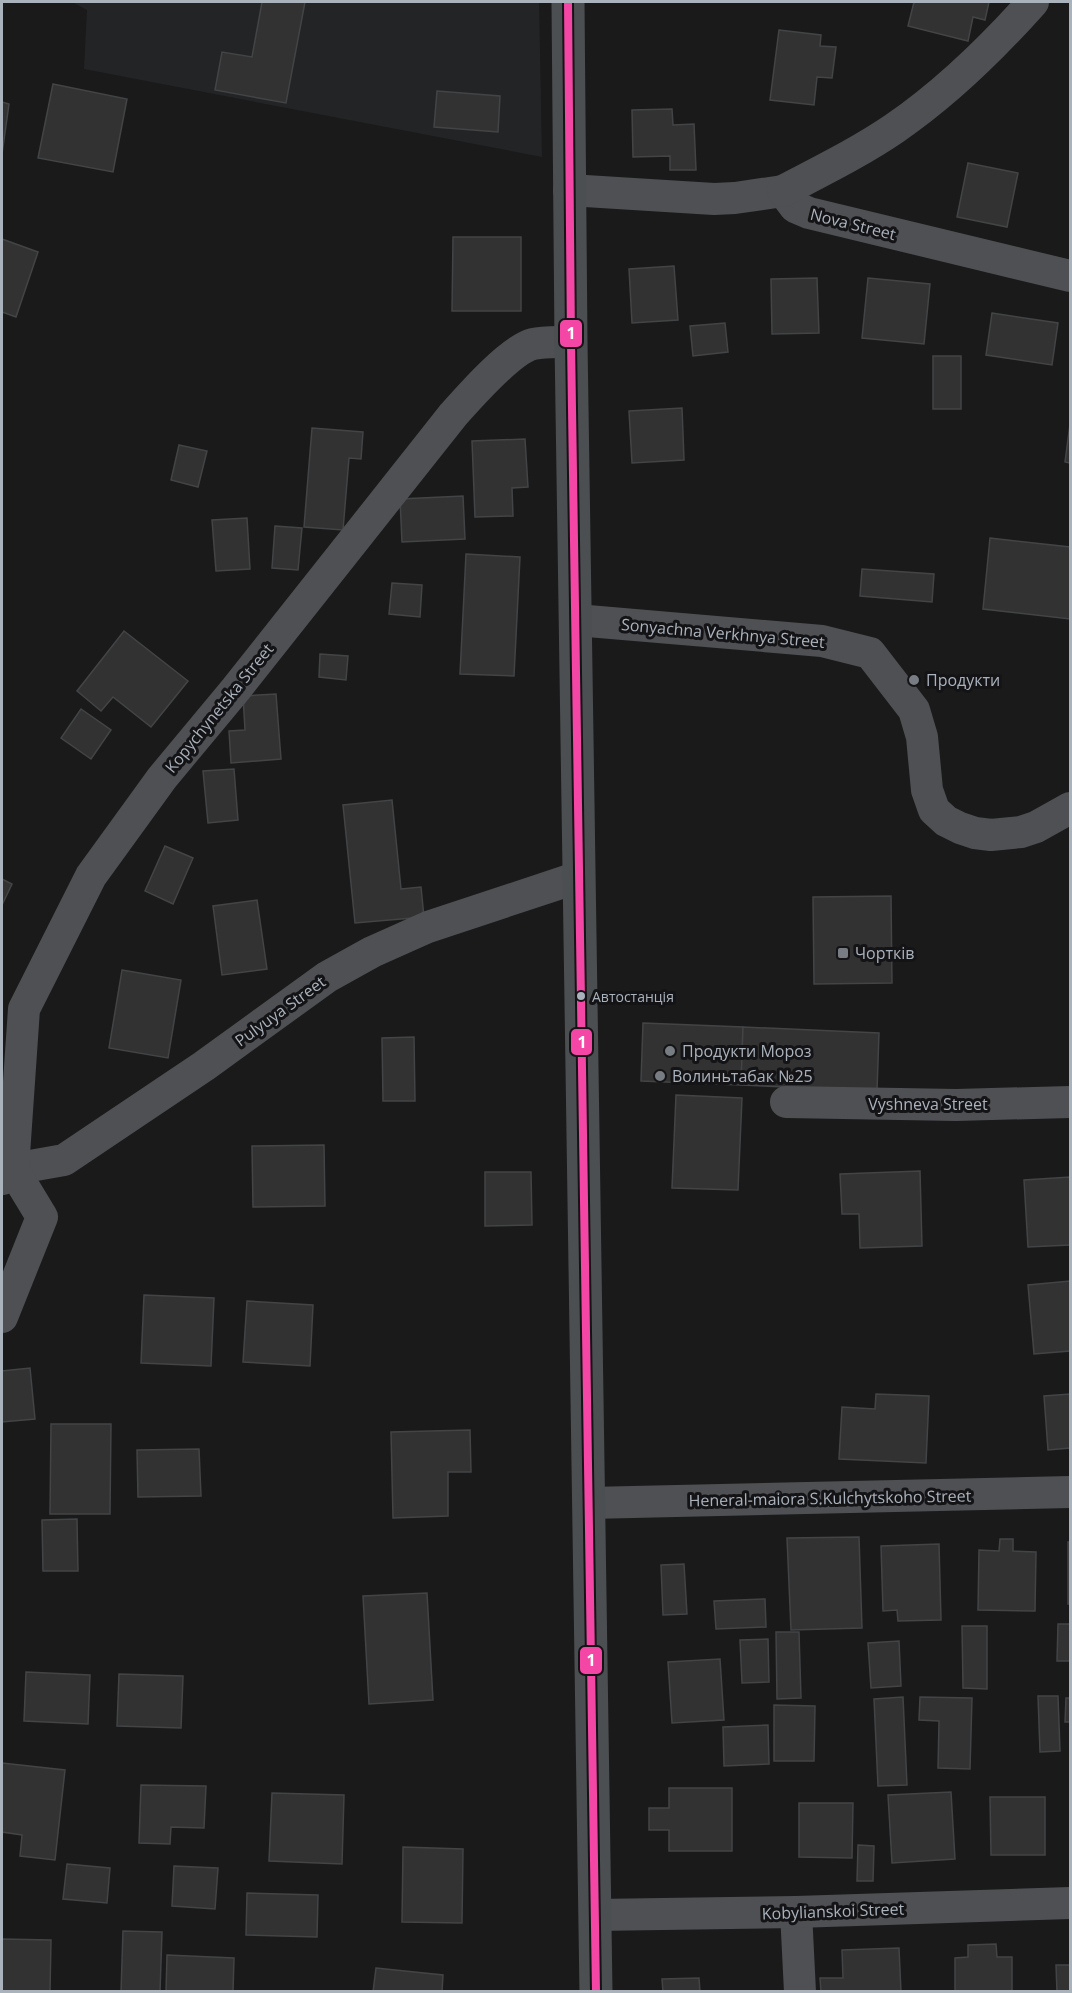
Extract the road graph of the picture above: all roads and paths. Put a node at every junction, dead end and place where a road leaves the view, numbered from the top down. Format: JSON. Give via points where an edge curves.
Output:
{"nodes":[{"id":1,"x":568,"y":2,"type":"edge"},
{"id":2,"x":1033,"y":2,"type":"edge"},
{"id":3,"x":569,"y":190,"type":"junction"},
{"id":4,"x":783,"y":191,"type":"junction"},
{"id":5,"x":1071,"y":276,"type":"edge"},
{"id":6,"x":571,"y":342,"type":"junction"},
{"id":7,"x":576,"y":620,"type":"junction"},
{"id":8,"x":1071,"y":808,"type":"edge"},
{"id":9,"x":579,"y":877,"type":"junction"},
{"id":10,"x":786,"y":1102,"type":"dead end"},
{"id":11,"x":1071,"y":1102,"type":"edge"},
{"id":12,"x":7,"y":1174,"type":"edge"},
{"id":13,"x":2,"y":1317,"type":"edge"},
{"id":14,"x":1071,"y":1492,"type":"edge"},
{"id":15,"x":589,"y":1503,"type":"junction"},
{"id":16,"x":1071,"y":1904,"type":"edge"},
{"id":17,"x":796,"y":1912,"type":"junction"},
{"id":18,"x":595,"y":1915,"type":"junction"},
{"id":19,"x":596,"y":1992,"type":"edge"},
{"id":20,"x":800,"y":1992,"type":"edge"}],
"edges":[{"from":1,"to":3,"type":"main road"},
{"from":2,"to":4,"type":"street","via":[[982,56],[929,103],[861,149]]},
{"from":3,"to":4,"type":"street","via":[[714,199]]},
{"from":3,"to":6,"type":"main road"},
{"from":4,"to":5,"type":"street","name":"Nova Street","via":[[795,207],[809,213]]},
{"from":6,"to":7,"type":"main road"},
{"from":6,"to":12,"type":"street","name":"Kopychynetska Street","via":[[539,343],[519,351],[453,415],[162,778],[92,876],[24,1009]]},
{"from":7,"to":8,"type":"street","name":"Sonyachna Verkhnya Street","via":[[822,641],[870,653],[914,710],[922,737],[927,790],[934,810],[946,821],[975,833],[1021,832]]},
{"from":7,"to":9,"type":"main road"},
{"from":9,"to":12,"type":"street","name":"Pulyuya Street","via":[[428,927],[372,952],[327,977],[64,1160]]},
{"from":9,"to":15,"type":"main road"},
{"from":10,"to":11,"type":"street","name":"Vyshneva Street"},
{"from":12,"to":13,"type":"street","via":[[42,1217]]},
{"from":14,"to":15,"type":"street","name":"Heneral-maiora S.Kulchytskoho Street"},
{"from":15,"to":18,"type":"main road"},
{"from":16,"to":17,"type":"street","name":"Kobylianskoi Street"},
{"from":17,"to":18,"type":"street","name":"Kobylianskoi Street"},
{"from":17,"to":20,"type":"street"},
{"from":18,"to":19,"type":"main road"}]}
